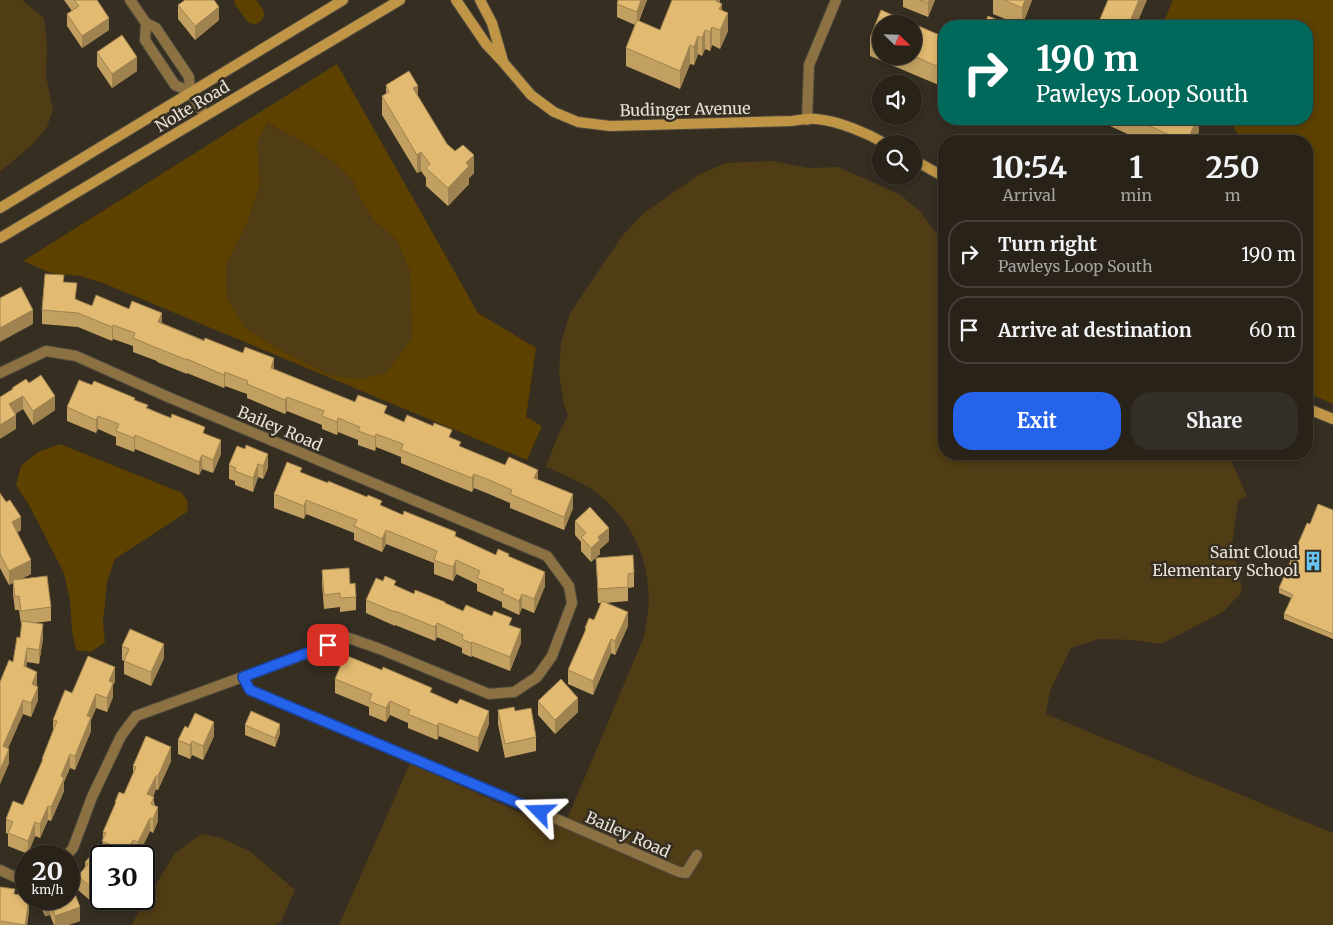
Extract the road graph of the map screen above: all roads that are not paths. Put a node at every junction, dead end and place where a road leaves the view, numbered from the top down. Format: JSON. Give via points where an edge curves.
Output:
{"nodes":[{"id":1,"x":130,"y":0,"type":"edge"},
{"id":2,"x":342,"y":0,"type":"edge"},
{"id":3,"x":400,"y":0,"type":"edge"},
{"id":4,"x":456,"y":0,"type":"edge"},
{"id":5,"x":480,"y":0,"type":"edge"},
{"id":6,"x":836,"y":0,"type":"edge"},
{"id":7,"x":146,"y":23,"type":"junction"},
{"id":8,"x":503,"y":62,"type":"junction"},
{"id":9,"x":190,"y":92,"type":"junction"},
{"id":10,"x":205,"y":116,"type":"junction"},
{"id":11,"x":807,"y":120,"type":"junction"},
{"id":12,"x":872,"y":136,"type":"edge"},
{"id":13,"x":922,"y":165,"type":"edge"},
{"id":14,"x":938,"y":174,"type":"edge"},
{"id":15,"x":0,"y":208,"type":"edge"},
{"id":16,"x":0,"y":238,"type":"edge"},
{"id":17,"x":0,"y":373,"type":"edge"},
{"id":18,"x":1313,"y":411,"type":"edge"},
{"id":19,"x":1333,"y":419,"type":"edge"},
{"id":20,"x":243,"y":677,"type":"junction"},
{"id":21,"x":74,"y":845,"type":"edge"},
{"id":22,"x":697,"y":855,"type":"dead end"},
{"id":23,"x":0,"y":870,"type":"edge"},
{"id":24,"x":15,"y":877,"type":"edge"}],
"edges":[{"from":1,"to":7,"type":"street"},
{"from":2,"to":9,"type":"street","name":"Nolte Road"},
{"from":3,"to":10,"type":"street","name":"Nolte Road"},
{"from":4,"to":8,"type":"street","name":"Budinger Avenue","via":[[486,44]]},
{"from":5,"to":8,"type":"street","name":"Budinger Avenue","via":[[492,23]]},
{"from":6,"to":11,"type":"street","via":[[809,65]]},
{"from":7,"to":9,"type":"street","via":[[156,28],[189,77]]},
{"from":7,"to":9,"type":"street","via":[[145,40],[175,85]]},
{"from":8,"to":11,"type":"street","name":"Budinger Avenue","via":[[531,95],[554,112],[578,122],[610,126]]},
{"from":9,"to":10,"type":"street"},
{"from":9,"to":15,"type":"street","name":"Nolte Road"},
{"from":10,"to":16,"type":"street","name":"Nolte Road"},
{"from":11,"to":12,"type":"street","name":"Budinger Avenue","via":[[842,125]]},
{"from":13,"to":14,"type":"street"},
{"from":17,"to":20,"type":"street","name":"Bailey Road","via":[[46,351],[76,356],[548,556],[569,586],[572,603],[552,656],[537,677],[514,692],[489,694],[349,638]]},
{"from":18,"to":19,"type":"street"},
{"from":20,"to":21,"type":"street","via":[[136,716],[120,736]]},
{"from":20,"to":22,"type":"street","name":"Bailey Road","via":[[250,690],[679,872],[686,873]]},
{"from":23,"to":24,"type":"street"}]}
